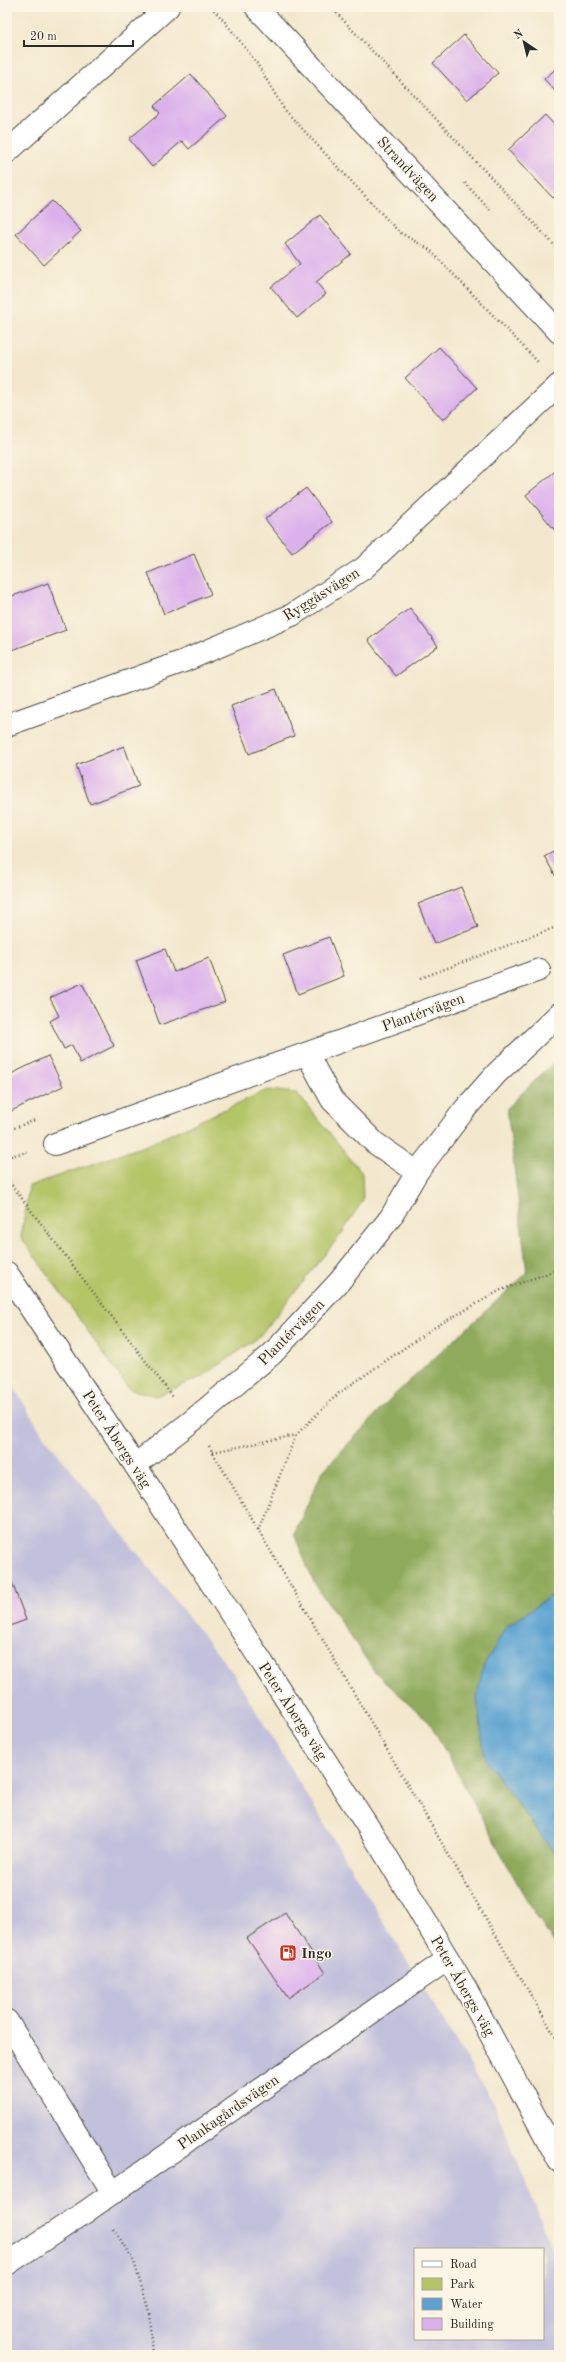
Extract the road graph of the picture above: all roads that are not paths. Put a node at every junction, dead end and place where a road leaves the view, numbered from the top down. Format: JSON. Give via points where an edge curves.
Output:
{"nodes":[{"id":1,"x":168,"y":7,"type":"edge"},
{"id":2,"x":256,"y":7,"type":"edge"},
{"id":3,"x":7,"y":152,"type":"edge"},
{"id":4,"x":559,"y":332,"type":"edge"},
{"id":5,"x":559,"y":385,"type":"edge"},
{"id":6,"x":7,"y":725,"type":"edge"},
{"id":7,"x":539,"y":970,"type":"dead end"},
{"id":8,"x":559,"y":1014,"type":"edge"},
{"id":9,"x":307,"y":1054,"type":"junction"},
{"id":10,"x":55,"y":1144,"type":"dead end"},
{"id":11,"x":417,"y":1172,"type":"junction"},
{"id":12,"x":7,"y":1273,"type":"edge"},
{"id":13,"x":134,"y":1465,"type":"junction"},
{"id":14,"x":448,"y":1958,"type":"junction"},
{"id":15,"x":7,"y":2021,"type":"edge"},
{"id":16,"x":559,"y":2161,"type":"edge"},
{"id":17,"x":105,"y":2198,"type":"junction"},
{"id":18,"x":7,"y":2264,"type":"edge"}],
"edges":[{"from":1,"to":3,"type":"street"},
{"from":2,"to":4,"type":"street","name":"Strandvägen"},
{"from":5,"to":6,"type":"street","name":"Ryggåsvägen","via":[[364,568],[292,615],[184,661]]},
{"from":7,"to":9,"type":"street","name":"Plantérvägen"},
{"from":8,"to":11,"type":"street","name":"Plantérvägen","via":[[496,1074],[465,1109]]},
{"from":9,"to":10,"type":"street","name":"Plantérvägen"},
{"from":9,"to":11,"type":"street","via":[[332,1100],[375,1143]]},
{"from":11,"to":13,"type":"street","name":"Plantérvägen","via":[[391,1216],[339,1282],[272,1354],[192,1421]]},
{"from":12,"to":13,"type":"street","name":"Peter Åbergs väg"},
{"from":13,"to":14,"type":"street","name":"Peter Åbergs väg","via":[[381,1847]]},
{"from":14,"to":16,"type":"street","name":"Peter Åbergs väg"},
{"from":14,"to":17,"type":"street","name":"Plankagårdsvägen"},
{"from":15,"to":17,"type":"street"},
{"from":17,"to":18,"type":"street","name":"Plankagårdsvägen"}]}
